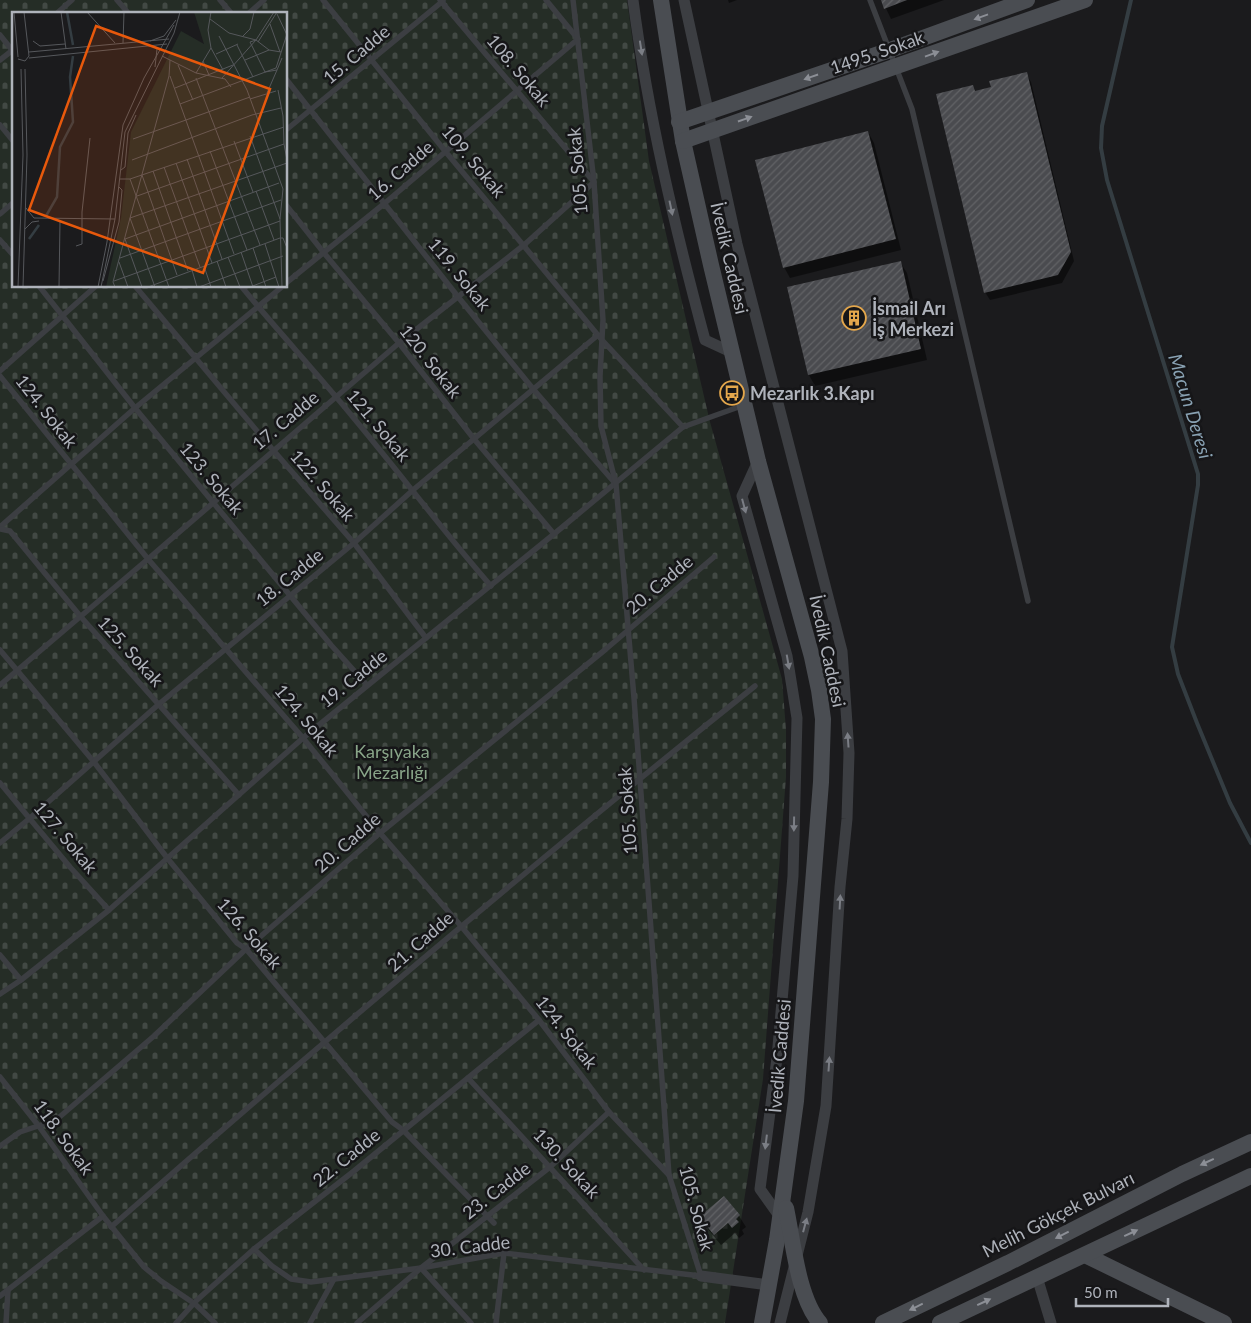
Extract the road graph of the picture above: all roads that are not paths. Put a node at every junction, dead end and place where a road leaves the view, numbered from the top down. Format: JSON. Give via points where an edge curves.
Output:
{"nodes":[{"id":1,"x":72,"y":0,"type":"edge"},
{"id":2,"x":117,"y":0,"type":"edge"},
{"id":3,"x":220,"y":0,"type":"edge"},
{"id":4,"x":264,"y":0,"type":"edge"},
{"id":5,"x":323,"y":0,"type":"edge"},
{"id":6,"x":546,"y":0,"type":"edge"},
{"id":7,"x":573,"y":0,"type":"edge"},
{"id":8,"x":633,"y":0,"type":"edge"},
{"id":9,"x":661,"y":0,"type":"edge"},
{"id":10,"x":684,"y":0,"type":"edge"},
{"id":11,"x":870,"y":0,"type":"edge"},
{"id":12,"x":1027,"y":0,"type":"edge"},
{"id":13,"x":1031,"y":0,"type":"edge"},
{"id":14,"x":1085,"y":0,"type":"edge"},
{"id":15,"x":442,"y":1,"type":"edge"},
{"id":16,"x":58,"y":12,"type":"edge"},
{"id":17,"x":127,"y":12,"type":"edge"},
{"id":18,"x":230,"y":12,"type":"edge"},
{"id":19,"x":250,"y":12,"type":"edge"},
{"id":20,"x":1037,"y":17,"type":"junction"},
{"id":21,"x":0,"y":35,"type":"edge"},
{"id":22,"x":578,"y":39,"type":"junction"},
{"id":23,"x":12,"y":48,"type":"edge"},
{"id":24,"x":12,"y":50,"type":"edge"},
{"id":25,"x":890,"y":50,"type":"junction"},
{"id":26,"x":0,"y":60,"type":"edge"},
{"id":27,"x":372,"y":60,"type":"junction"},
{"id":28,"x":897,"y":67,"type":"junction"},
{"id":29,"x":288,"y":81,"type":"edge"},
{"id":30,"x":516,"y":91,"type":"junction"},
{"id":31,"x":312,"y":109,"type":"junction"},
{"id":32,"x":708,"y":112,"type":"junction"},
{"id":33,"x":679,"y":122,"type":"junction"},
{"id":34,"x":0,"y":125,"type":"edge"},
{"id":35,"x":288,"y":128,"type":"edge"},
{"id":36,"x":712,"y":130,"type":"junction"},
{"id":37,"x":12,"y":140,"type":"edge"},
{"id":38,"x":682,"y":141,"type":"junction"},
{"id":39,"x":445,"y":151,"type":"junction"},
{"id":40,"x":594,"y":182,"type":"junction"},
{"id":41,"x":12,"y":204,"type":"edge"},
{"id":42,"x":385,"y":204,"type":"junction"},
{"id":43,"x":288,"y":208,"type":"edge"},
{"id":44,"x":0,"y":214,"type":"edge"},
{"id":45,"x":0,"y":240,"type":"edge"},
{"id":46,"x":524,"y":245,"type":"junction"},
{"id":47,"x":324,"y":253,"type":"junction"},
{"id":48,"x":12,"y":254,"type":"edge"},
{"id":49,"x":288,"y":281,"type":"edge"},
{"id":50,"x":41,"y":288,"type":"edge"},
{"id":51,"x":94,"y":288,"type":"edge"},
{"id":52,"x":137,"y":288,"type":"edge"},
{"id":53,"x":243,"y":288,"type":"edge"},
{"id":54,"x":280,"y":288,"type":"edge"},
{"id":55,"x":459,"y":298,"type":"junction"},
{"id":56,"x":258,"y":306,"type":"junction"},
{"id":57,"x":64,"y":316,"type":"junction"},
{"id":58,"x":600,"y":338,"type":"junction"},
{"id":59,"x":399,"y":343,"type":"junction"},
{"id":60,"x":731,"y":352,"type":"junction"},
{"id":61,"x":196,"y":358,"type":"junction"},
{"id":62,"x":0,"y":371,"type":"edge"},
{"id":63,"x":0,"y":376,"type":"edge"},
{"id":64,"x":534,"y":390,"type":"junction"},
{"id":65,"x":336,"y":396,"type":"junction"},
{"id":66,"x":744,"y":405,"type":"junction"},
{"id":67,"x":136,"y":408,"type":"junction"},
{"id":68,"x":683,"y":427,"type":"junction"},
{"id":69,"x":474,"y":439,"type":"junction"},
{"id":70,"x":273,"y":450,"type":"junction"},
{"id":71,"x":758,"y":461,"type":"junction"},
{"id":72,"x":70,"y":465,"type":"junction"},
{"id":73,"x":616,"y":484,"type":"junction"},
{"id":74,"x":413,"y":490,"type":"junction"},
{"id":75,"x":213,"y":502,"type":"junction"},
{"id":76,"x":0,"y":528,"type":"edge"},
{"id":77,"x":554,"y":534,"type":"junction"},
{"id":78,"x":354,"y":543,"type":"junction"},
{"id":79,"x":714,"y":557,"type":"dead end"},
{"id":80,"x":148,"y":559,"type":"junction"},
{"id":81,"x":491,"y":586,"type":"junction"},
{"id":82,"x":290,"y":596,"type":"junction"},
{"id":83,"x":1028,"y":601,"type":"dead end"},
{"id":84,"x":81,"y":617,"type":"junction"},
{"id":85,"x":628,"y":630,"type":"junction"},
{"id":86,"x":426,"y":638,"type":"junction"},
{"id":87,"x":226,"y":648,"type":"junction"},
{"id":88,"x":0,"y":650,"type":"edge"},
{"id":89,"x":18,"y":670,"type":"junction"},
{"id":90,"x":0,"y":685,"type":"edge"},
{"id":91,"x":367,"y":685,"type":"junction"},
{"id":92,"x":755,"y":686,"type":"dead end"},
{"id":93,"x":159,"y":704,"type":"junction"},
{"id":94,"x":304,"y":738,"type":"junction"},
{"id":95,"x":94,"y":762,"type":"junction"},
{"id":96,"x":640,"y":778,"type":"junction"},
{"id":97,"x":0,"y":783,"type":"edge"},
{"id":98,"x":239,"y":795,"type":"junction"},
{"id":99,"x":30,"y":818,"type":"junction"},
{"id":100,"x":380,"y":833,"type":"junction"},
{"id":101,"x":0,"y":843,"type":"edge"},
{"id":102,"x":168,"y":859,"type":"junction"},
{"id":103,"x":109,"y":910,"type":"junction"},
{"id":104,"x":461,"y":926,"type":"junction"},
{"id":105,"x":246,"y":949,"type":"junction"},
{"id":106,"x":0,"y":955,"type":"edge"},
{"id":107,"x":21,"y":980,"type":"junction"},
{"id":108,"x":0,"y":994,"type":"edge"},
{"id":109,"x":539,"y":1020,"type":"junction"},
{"id":110,"x":324,"y":1043,"type":"junction"},
{"id":111,"x":0,"y":1076,"type":"edge"},
{"id":112,"x":468,"y":1078,"type":"junction"},
{"id":113,"x":609,"y":1112,"type":"junction"},
{"id":114,"x":38,"y":1125,"type":"junction"},
{"id":115,"x":403,"y":1130,"type":"junction"},
{"id":116,"x":1251,"y":1142,"type":"edge"},
{"id":117,"x":0,"y":1146,"type":"edge"},
{"id":118,"x":550,"y":1167,"type":"junction"},
{"id":119,"x":669,"y":1175,"type":"junction"},
{"id":120,"x":1251,"y":1176,"type":"edge"},
{"id":121,"x":783,"y":1196,"type":"junction"},
{"id":122,"x":102,"y":1216,"type":"junction"},
{"id":123,"x":488,"y":1217,"type":"junction"},
{"id":124,"x":780,"y":1217,"type":"junction"},
{"id":125,"x":494,"y":1223,"type":"dead end"},
{"id":126,"x":111,"y":1227,"type":"junction"},
{"id":127,"x":254,"y":1249,"type":"junction"},
{"id":128,"x":504,"y":1253,"type":"junction"},
{"id":129,"x":1085,"y":1255,"type":"junction"},
{"id":130,"x":796,"y":1259,"type":"junction"},
{"id":131,"x":421,"y":1268,"type":"junction"},
{"id":132,"x":644,"y":1270,"type":"junction"},
{"id":133,"x":701,"y":1276,"type":"junction"},
{"id":134,"x":1037,"y":1277,"type":"junction"},
{"id":135,"x":334,"y":1278,"type":"junction"},
{"id":136,"x":769,"y":1284,"type":"junction"},
{"id":137,"x":8,"y":1290,"type":"junction"},
{"id":138,"x":0,"y":1296,"type":"edge"},
{"id":139,"x":195,"y":1304,"type":"junction"},
{"id":140,"x":6,"y":1323,"type":"edge"},
{"id":141,"x":176,"y":1323,"type":"edge"},
{"id":142,"x":215,"y":1323,"type":"edge"},
{"id":143,"x":310,"y":1323,"type":"edge"},
{"id":144,"x":357,"y":1323,"type":"edge"},
{"id":145,"x":471,"y":1323,"type":"edge"},
{"id":146,"x":496,"y":1323,"type":"edge"},
{"id":147,"x":762,"y":1323,"type":"edge"},
{"id":148,"x":780,"y":1323,"type":"edge"},
{"id":149,"x":820,"y":1323,"type":"edge"},
{"id":150,"x":883,"y":1323,"type":"edge"},
{"id":151,"x":940,"y":1323,"type":"edge"},
{"id":152,"x":1051,"y":1323,"type":"edge"},
{"id":153,"x":1224,"y":1323,"type":"edge"}],
"edges":[{"from":1,"to":16,"type":"lane"},
{"from":2,"to":17,"type":"lane"},
{"from":3,"to":18,"type":"lane"},
{"from":4,"to":19,"type":"lane"},
{"from":5,"to":27,"type":"lane","name":"109. Sokak"},
{"from":6,"to":22,"type":"lane"},
{"from":7,"to":22,"type":"lane","name":"105. Sokak"},
{"from":8,"to":60,"type":"street","one_way":true,"via":[[654,132],[705,340]]},
{"from":9,"to":33,"type":"main road","name":"İvedik Caddesi"},
{"from":10,"to":32,"type":"street"},
{"from":11,"to":25,"type":"lane"},
{"from":12,"to":25,"type":"main road","name":"1495. Sokak","one_way":true},
{"from":13,"to":20,"type":"main road"},
{"from":14,"to":20,"type":"main road","name":"1495. Sokak"},
{"from":15,"to":27,"type":"lane","name":"15. Cadde"},
{"from":15,"to":30,"type":"lane","name":"108. Sokak"},
{"from":28,"to":20,"type":"main road","name":"1495. Sokak","one_way":true},
{"from":21,"to":23,"type":"lane"},
{"from":22,"to":30,"type":"lane","name":"16. Cadde"},
{"from":22,"to":40,"type":"lane","name":"105. Sokak"},
{"from":24,"to":26,"type":"lane"},
{"from":25,"to":28,"type":"lane"},
{"from":25,"to":32,"type":"main road","name":"1495. Sokak","one_way":true},
{"from":27,"to":31,"type":"lane","name":"15. Cadde"},
{"from":27,"to":39,"type":"lane","name":"109. Sokak"},
{"from":36,"to":28,"type":"main road","name":"1495. Sokak","one_way":true},
{"from":28,"to":83,"type":"lane","via":[[912,109]]},
{"from":29,"to":31,"type":"lane","name":"119. Sokak"},
{"from":30,"to":39,"type":"lane","name":"16. Cadde"},
{"from":30,"to":40,"type":"lane","name":"108. Sokak"},
{"from":31,"to":35,"type":"lane","name":"15. Cadde"},
{"from":31,"to":42,"type":"lane","name":"119. Sokak"},
{"from":32,"to":33,"type":"main road","name":"1495. Sokak"},
{"from":32,"to":36,"type":"street"},
{"from":33,"to":38,"type":"main road","name":"İvedik Caddesi"},
{"from":34,"to":37,"type":"lane"},
{"from":36,"to":38,"type":"main road","name":"1495. Sokak"},
{"from":130,"to":36,"type":"street","one_way":true,"via":[[808,1212],[826,1106],[835,989],[849,753],[842,651],[758,328]]},
{"from":38,"to":60,"type":"main road","name":"İvedik Caddesi"},
{"from":39,"to":42,"type":"lane","name":"16. Cadde"},
{"from":39,"to":46,"type":"lane","name":"109. Sokak"},
{"from":40,"to":46,"type":"lane","name":"17. Cadde"},
{"from":40,"to":58,"type":"lane","name":"105. Sokak","via":[[603,320]]},
{"from":41,"to":44,"type":"lane"},
{"from":42,"to":47,"type":"lane","name":"16. Cadde"},
{"from":42,"to":55,"type":"lane","name":"119. Sokak"},
{"from":43,"to":47,"type":"lane","name":"120. Sokak"},
{"from":45,"to":48,"type":"lane"},
{"from":46,"to":55,"type":"lane","name":"17. Cadde"},
{"from":46,"to":58,"type":"lane","name":"109. Sokak"},
{"from":47,"to":49,"type":"lane","name":"16. Cadde"},
{"from":47,"to":59,"type":"lane","name":"120. Sokak"},
{"from":50,"to":57,"type":"lane","name":"123. Sokak"},
{"from":51,"to":57,"type":"lane"},
{"from":52,"to":61,"type":"lane","name":"122. Sokak"},
{"from":53,"to":56,"type":"lane","name":"121. Sokak"},
{"from":54,"to":56,"type":"lane"},
{"from":55,"to":59,"type":"lane","name":"17. Cadde"},
{"from":55,"to":64,"type":"lane","name":"119. Sokak"},
{"from":56,"to":61,"type":"lane"},
{"from":56,"to":65,"type":"lane","name":"121. Sokak"},
{"from":57,"to":62,"type":"lane"},
{"from":57,"to":67,"type":"lane","name":"123. Sokak"},
{"from":58,"to":64,"type":"lane","name":"18. Cadde"},
{"from":58,"to":68,"type":"lane"},
{"from":58,"to":73,"type":"lane","name":"105. Sokak","via":[[601,426]]},
{"from":59,"to":65,"type":"lane","name":"17. Cadde"},
{"from":59,"to":69,"type":"lane","name":"120. Sokak"},
{"from":60,"to":66,"type":"main road","name":"İvedik Caddesi"},
{"from":61,"to":67,"type":"lane"},
{"from":61,"to":70,"type":"lane","name":"122. Sokak"},
{"from":63,"to":72,"type":"lane","name":"124. Sokak"},
{"from":64,"to":69,"type":"lane","name":"18. Cadde"},
{"from":64,"to":73,"type":"lane","name":"119. Sokak"},
{"from":65,"to":70,"type":"lane","name":"17. Cadde"},
{"from":65,"to":74,"type":"lane","name":"121. Sokak"},
{"from":66,"to":68,"type":"lane"},
{"from":66,"to":71,"type":"main road","name":"İvedik Caddesi"},
{"from":67,"to":72,"type":"lane"},
{"from":67,"to":75,"type":"lane","name":"123. Sokak"},
{"from":68,"to":73,"type":"lane","name":"19. Cadde"},
{"from":69,"to":74,"type":"lane","name":"18. Cadde"},
{"from":69,"to":77,"type":"lane","name":"120. Sokak"},
{"from":70,"to":75,"type":"lane","name":"17. Cadde"},
{"from":70,"to":78,"type":"lane","name":"122. Sokak"},
{"from":71,"to":121,"type":"main road","name":"İvedik Caddesi","via":[[812,657],[822,719],[822,782],[796,1102]]},
{"from":71,"to":124,"type":"street","one_way":true,"via":[[742,496],[787,656],[797,718],[793,876],[777,1058],[760,1189]]},
{"from":72,"to":76,"type":"lane"},
{"from":72,"to":80,"type":"lane","name":"124. Sokak"},
{"from":73,"to":77,"type":"lane","name":"19. Cadde"},
{"from":73,"to":85,"type":"lane","name":"105. Sokak"},
{"from":74,"to":78,"type":"lane","name":"18. Cadde"},
{"from":74,"to":81,"type":"lane","name":"121. Sokak"},
{"from":75,"to":80,"type":"lane","name":"17. Cadde"},
{"from":75,"to":82,"type":"lane","name":"123. Sokak"},
{"from":76,"to":84,"type":"lane","name":"125. Sokak","via":[[10,531]]},
{"from":77,"to":81,"type":"lane","name":"19. Cadde"},
{"from":78,"to":82,"type":"lane","name":"18. Cadde"},
{"from":78,"to":86,"type":"lane","name":"122. Sokak"},
{"from":79,"to":85,"type":"lane","name":"20. Cadde"},
{"from":80,"to":84,"type":"lane","name":"17. Cadde"},
{"from":80,"to":87,"type":"lane","name":"124. Sokak"},
{"from":81,"to":86,"type":"lane","name":"19. Cadde"},
{"from":82,"to":87,"type":"lane","name":"18. Cadde"},
{"from":82,"to":91,"type":"lane","name":"123. Sokak"},
{"from":84,"to":89,"type":"lane","name":"17. Cadde"},
{"from":84,"to":93,"type":"lane","name":"125. Sokak"},
{"from":85,"to":96,"type":"lane","name":"105. Sokak"},
{"from":85,"to":100,"type":"lane","name":"20. Cadde"},
{"from":86,"to":91,"type":"lane","name":"19. Cadde"},
{"from":87,"to":93,"type":"lane","name":"18. Cadde"},
{"from":87,"to":94,"type":"lane","name":"124. Sokak"},
{"from":88,"to":89,"type":"lane","name":"126. Sokak"},
{"from":89,"to":90,"type":"lane","name":"17. Cadde"},
{"from":89,"to":95,"type":"lane","name":"126. Sokak"},
{"from":91,"to":94,"type":"lane","name":"19. Cadde"},
{"from":92,"to":96,"type":"lane","name":"21. Cadde"},
{"from":93,"to":95,"type":"lane","name":"18. Cadde"},
{"from":93,"to":98,"type":"lane","name":"125. Sokak"},
{"from":94,"to":98,"type":"lane","name":"19. Cadde"},
{"from":94,"to":100,"type":"lane","name":"124. Sokak"},
{"from":95,"to":99,"type":"lane","name":"18. Cadde"},
{"from":95,"to":102,"type":"lane","name":"126. Sokak"},
{"from":96,"to":104,"type":"lane","name":"21. Cadde"},
{"from":96,"to":119,"type":"lane","name":"105. Sokak"},
{"from":97,"to":99,"type":"lane","name":"127. Sokak"},
{"from":98,"to":102,"type":"lane","name":"19. Cadde"},
{"from":99,"to":101,"type":"lane","name":"18. Cadde"},
{"from":99,"to":103,"type":"lane","name":"127. Sokak"},
{"from":100,"to":104,"type":"lane","name":"124. Sokak"},
{"from":100,"to":105,"type":"lane","name":"20. Cadde"},
{"from":102,"to":103,"type":"lane","name":"19. Cadde"},
{"from":102,"to":105,"type":"lane","name":"126. Sokak","via":[[236,943]]},
{"from":103,"to":107,"type":"lane","name":"19. Cadde"},
{"from":104,"to":109,"type":"lane","name":"124. Sokak"},
{"from":104,"to":110,"type":"lane","name":"21. Cadde"},
{"from":105,"to":110,"type":"lane","name":"126. Sokak"},
{"from":105,"to":114,"type":"lane","name":"20. Cadde","via":[[154,1036],[56,1120]]},
{"from":106,"to":107,"type":"lane"},
{"from":107,"to":108,"type":"lane","name":"19. Cadde"},
{"from":109,"to":112,"type":"lane","name":"22. Cadde"},
{"from":109,"to":113,"type":"lane","name":"124. Sokak"},
{"from":110,"to":115,"type":"lane","name":"126. Sokak","via":[[392,1122]]},
{"from":110,"to":126,"type":"lane","name":"21. Cadde"},
{"from":111,"to":114,"type":"lane","name":"118. Sokak"},
{"from":112,"to":115,"type":"lane","name":"22. Cadde"},
{"from":112,"to":118,"type":"lane","name":"130. Sokak"},
{"from":113,"to":118,"type":"lane","name":"23. Cadde"},
{"from":113,"to":119,"type":"lane","name":"124. Sokak"},
{"from":114,"to":117,"type":"lane","name":"20. Cadde","via":[[20,1132]]},
{"from":114,"to":122,"type":"lane","name":"118. Sokak"},
{"from":115,"to":123,"type":"lane","name":"126. Sokak"},
{"from":115,"to":127,"type":"lane","name":"22. Cadde"},
{"from":116,"to":150,"type":"main road","name":"Melih Gökçek Bulvarı","one_way":true},
{"from":118,"to":123,"type":"lane","name":"23. Cadde"},
{"from":118,"to":132,"type":"lane","name":"130. Sokak"},
{"from":119,"to":133,"type":"lane","name":"105. Sokak"},
{"from":129,"to":120,"type":"main road","one_way":true},
{"from":121,"to":124,"type":"main road","name":"İvedik Caddesi"},
{"from":121,"to":130,"type":"main road"},
{"from":122,"to":126,"type":"lane","name":"118. Sokak"},
{"from":122,"to":137,"type":"lane"},
{"from":123,"to":125,"type":"lane","name":"126. Sokak"},
{"from":123,"to":131,"type":"lane","name":"23. Cadde"},
{"from":124,"to":136,"type":"main road","name":"İvedik Caddesi"},
{"from":126,"to":139,"type":"lane","name":"118. Sokak","via":[[144,1267]]},
{"from":127,"to":135,"type":"lane","name":"30. Cadde","via":[[291,1279],[311,1282]]},
{"from":127,"to":139,"type":"lane","name":"22. Cadde"},
{"from":128,"to":131,"type":"lane","name":"30. Cadde"},
{"from":128,"to":132,"type":"lane","name":"30. Cadde"},
{"from":128,"to":146,"type":"lane"},
{"from":129,"to":134,"type":"main road"},
{"from":129,"to":153,"type":"main road"},
{"from":130,"to":148,"type":"street"},
{"from":130,"to":149,"type":"main road","via":[[803,1293]]},
{"from":131,"to":135,"type":"lane","name":"30. Cadde"},
{"from":131,"to":144,"type":"lane","name":"23. Cadde"},
{"from":131,"to":145,"type":"lane"},
{"from":132,"to":133,"type":"lane","name":"30. Cadde"},
{"from":133,"to":136,"type":"street"},
{"from":151,"to":134,"type":"main road","one_way":true},
{"from":134,"to":152,"type":"street"},
{"from":135,"to":143,"type":"lane"},
{"from":136,"to":147,"type":"main road","name":"İvedik Caddesi"},
{"from":137,"to":138,"type":"lane"},
{"from":137,"to":140,"type":"lane"},
{"from":139,"to":141,"type":"lane","name":"22. Cadde"},
{"from":139,"to":142,"type":"lane","name":"118. Sokak"}]}
